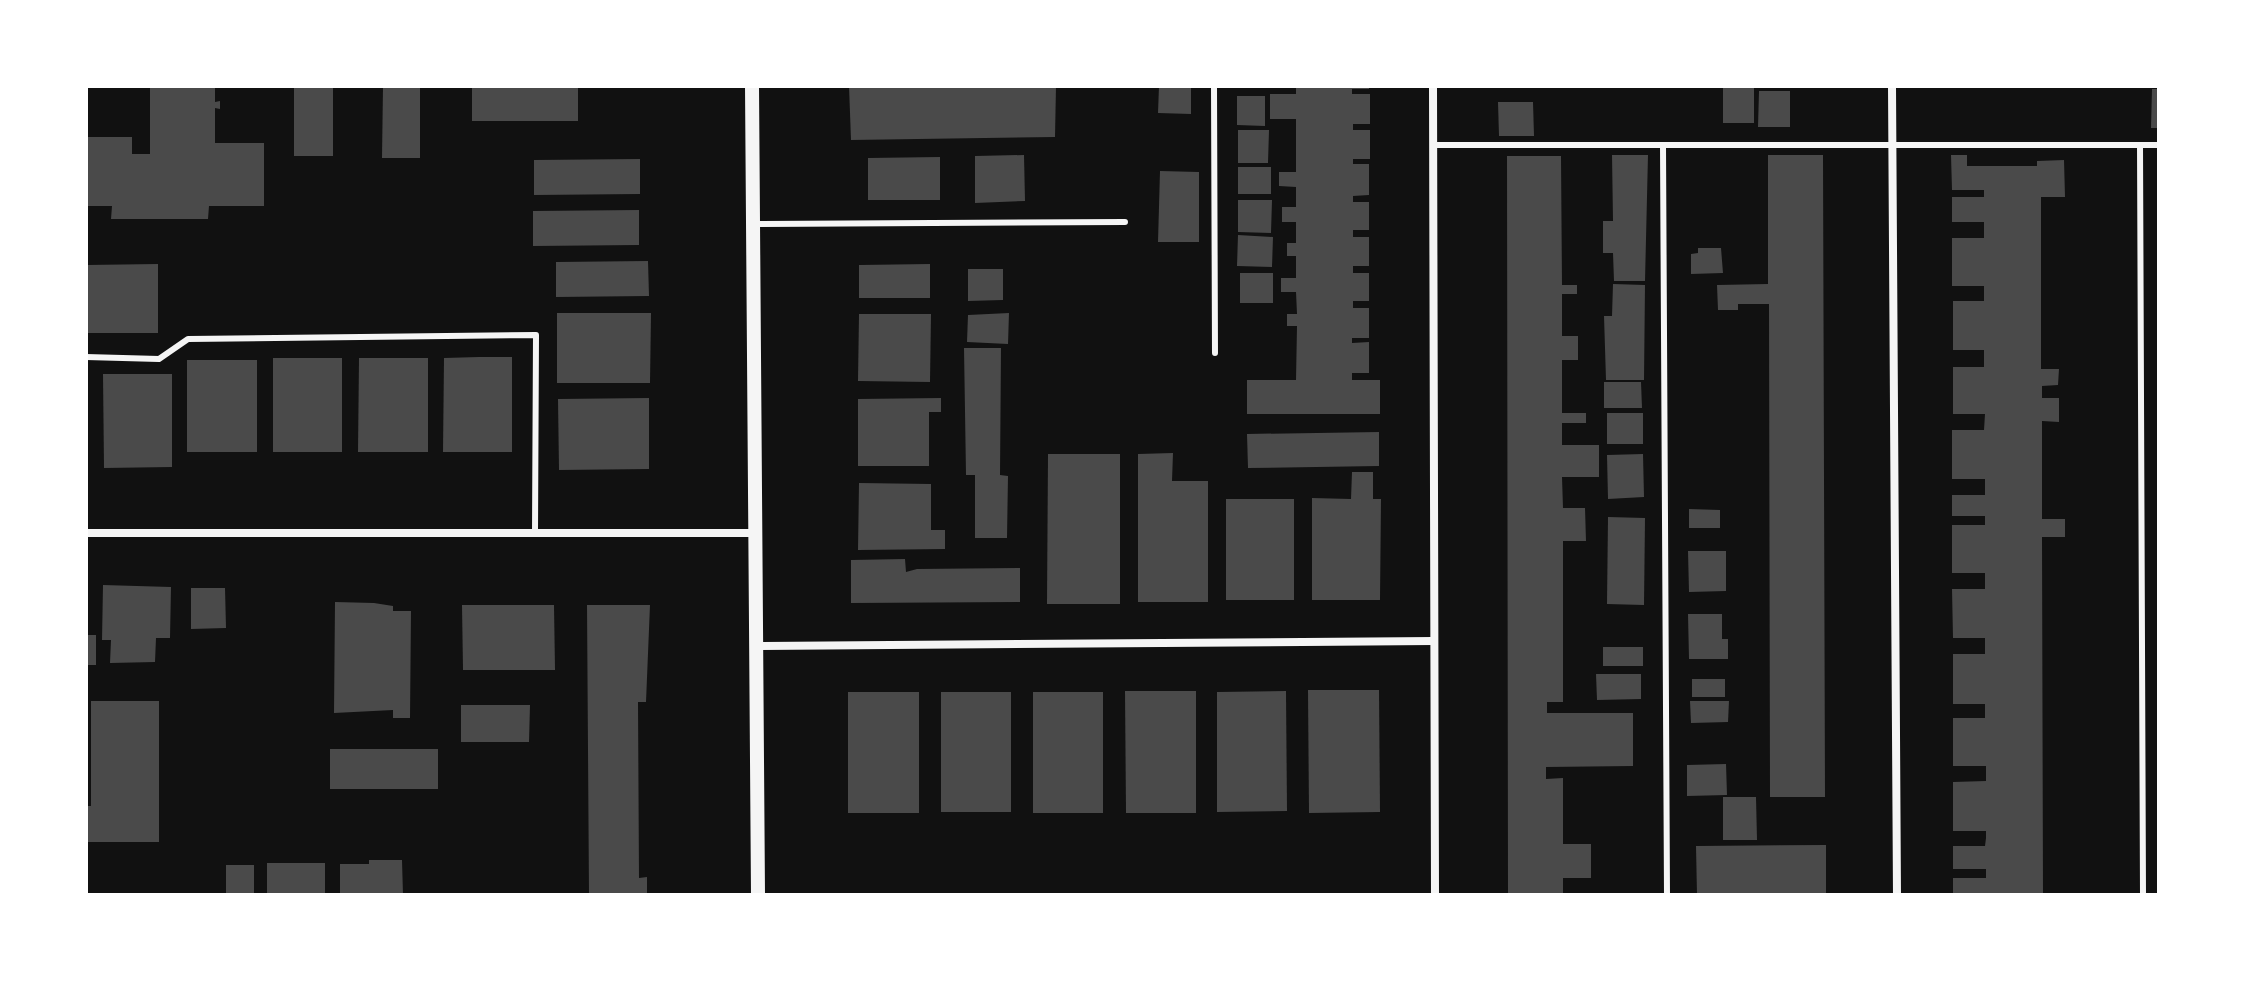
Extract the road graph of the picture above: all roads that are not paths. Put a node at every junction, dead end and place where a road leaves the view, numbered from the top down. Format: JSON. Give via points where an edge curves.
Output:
{"nodes":[{"id":1,"x":752,"y":86,"type":"edge"},
{"id":2,"x":1214,"y":86,"type":"edge"},
{"id":3,"x":1433,"y":86,"type":"edge"},
{"id":4,"x":1892,"y":86,"type":"edge"},
{"id":5,"x":1434,"y":145,"type":"junction"},
{"id":6,"x":1663,"y":145,"type":"junction"},
{"id":7,"x":1892,"y":145,"type":"junction"},
{"id":8,"x":2140,"y":145,"type":"junction"},
{"id":9,"x":2159,"y":145,"type":"edge"},
{"id":10,"x":1125,"y":222,"type":"dead end"},
{"id":11,"x":753,"y":224,"type":"junction"},
{"id":12,"x":1215,"y":353,"type":"dead end"},
{"id":13,"x":86,"y":357,"type":"edge"},
{"id":14,"x":86,"y":533,"type":"edge"},
{"id":15,"x":535,"y":533,"type":"junction"},
{"id":16,"x":755,"y":533,"type":"junction"},
{"id":17,"x":1434,"y":641,"type":"junction"},
{"id":18,"x":756,"y":646,"type":"junction"},
{"id":19,"x":758,"y":895,"type":"edge"},
{"id":20,"x":1435,"y":895,"type":"edge"},
{"id":21,"x":1667,"y":895,"type":"edge"},
{"id":22,"x":1897,"y":895,"type":"edge"},
{"id":23,"x":2143,"y":895,"type":"edge"}],
"edges":[{"from":1,"to":11,"type":"street"},
{"from":2,"to":12,"type":"lane"},
{"from":3,"to":5,"type":"street"},
{"from":4,"to":7,"type":"street"},
{"from":5,"to":6,"type":"lane"},
{"from":5,"to":17,"type":"street"},
{"from":6,"to":7,"type":"lane"},
{"from":6,"to":21,"type":"lane"},
{"from":7,"to":8,"type":"lane"},
{"from":7,"to":22,"type":"street"},
{"from":8,"to":9,"type":"lane"},
{"from":8,"to":23,"type":"lane"},
{"from":10,"to":11,"type":"lane"},
{"from":11,"to":16,"type":"street"},
{"from":13,"to":15,"type":"lane","via":[[159,359],[188,339],[536,335]]},
{"from":14,"to":15,"type":"street"},
{"from":15,"to":16,"type":"street"},
{"from":16,"to":18,"type":"street"},
{"from":17,"to":18,"type":"street"},
{"from":17,"to":20,"type":"street"},
{"from":18,"to":19,"type":"street"}]}
